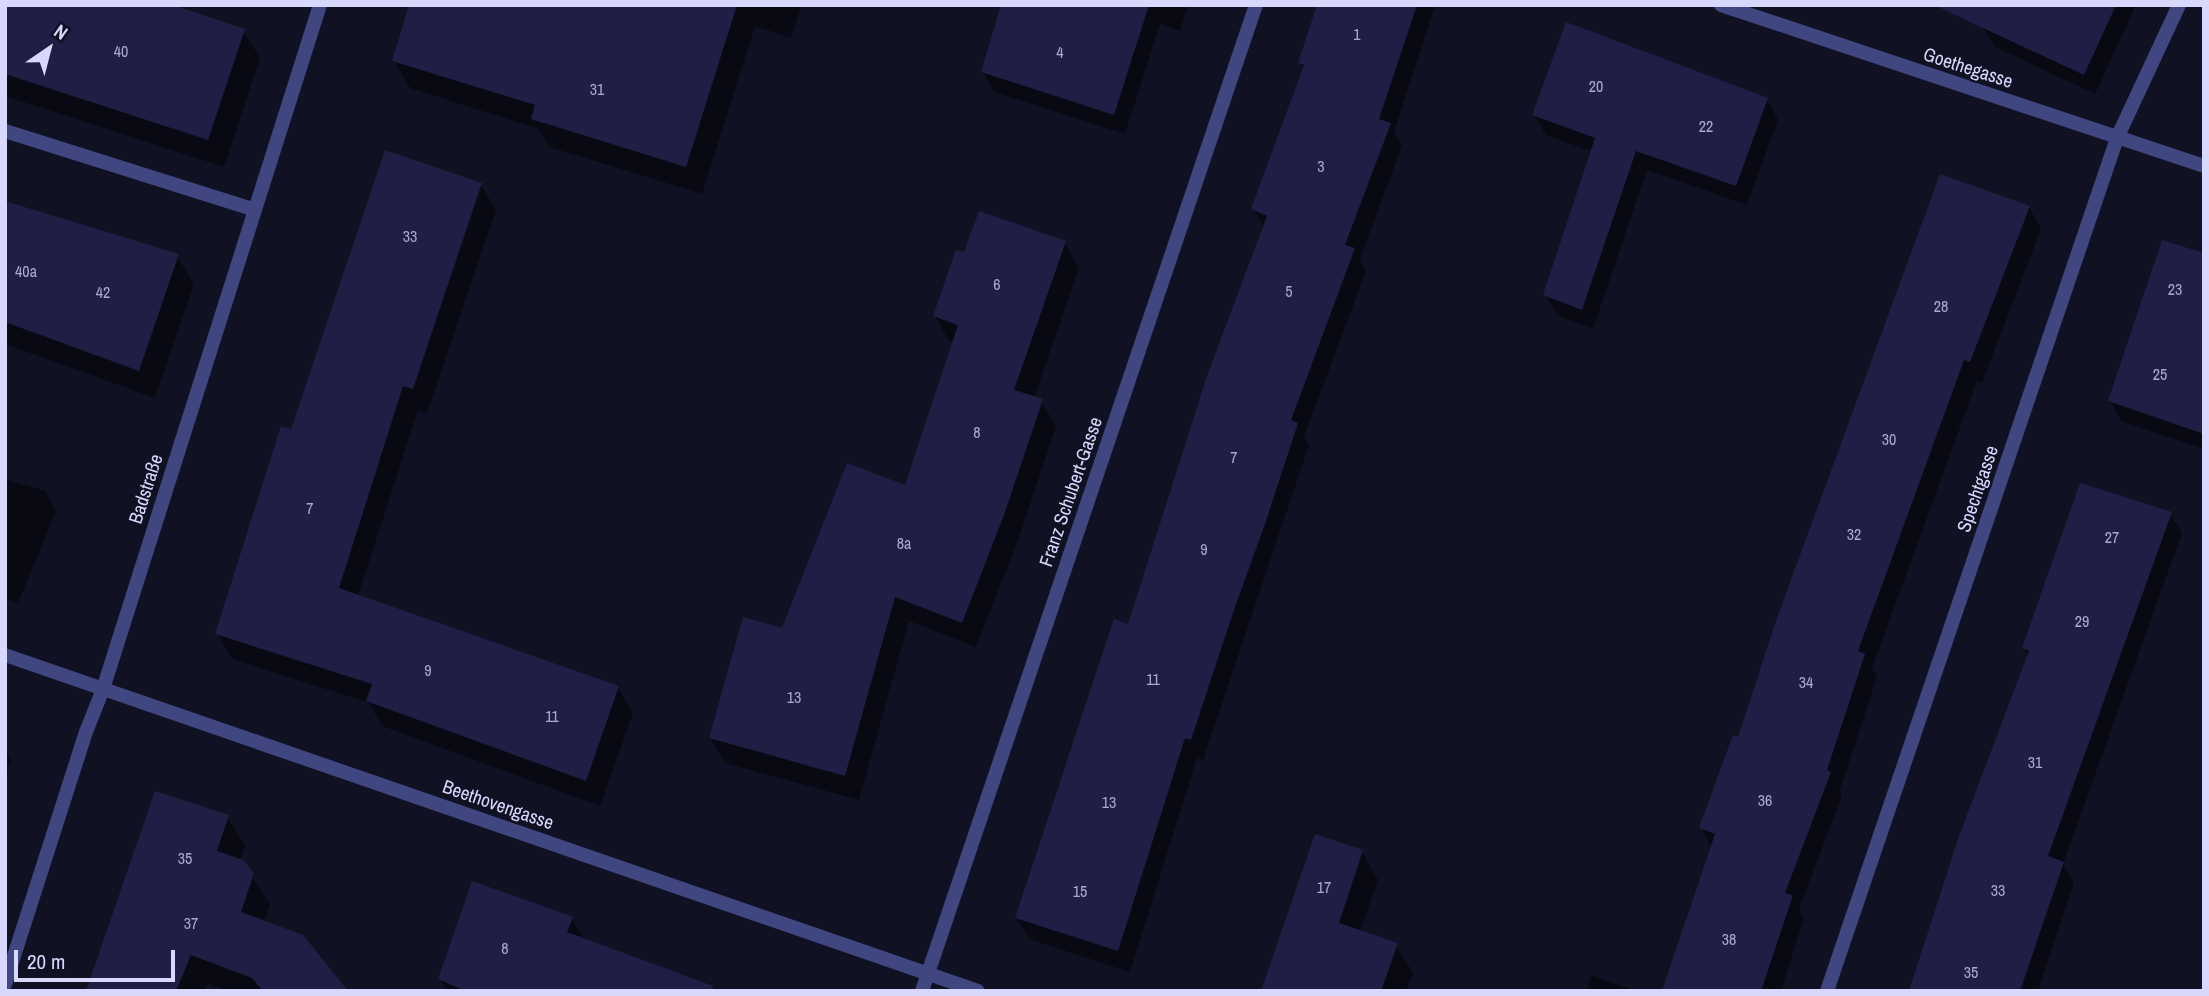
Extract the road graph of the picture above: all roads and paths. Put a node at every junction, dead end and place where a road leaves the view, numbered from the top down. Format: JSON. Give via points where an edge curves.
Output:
{"nodes":[{"id":1,"x":320,"y":5,"type":"edge"},
{"id":2,"x":1256,"y":5,"type":"edge"},
{"id":3,"x":1721,"y":5,"type":"edge"},
{"id":4,"x":2179,"y":5,"type":"edge"},
{"id":5,"x":5,"y":131,"type":"edge"},
{"id":6,"x":2117,"y":138,"type":"junction"},
{"id":7,"x":2204,"y":166,"type":"edge"},
{"id":8,"x":255,"y":210,"type":"junction"},
{"id":9,"x":5,"y":655,"type":"edge"},
{"id":10,"x":103,"y":690,"type":"junction"},
{"id":11,"x":927,"y":974,"type":"junction"},
{"id":12,"x":5,"y":984,"type":"edge"},
{"id":13,"x":922,"y":991,"type":"edge"},
{"id":14,"x":978,"y":991,"type":"edge"},
{"id":15,"x":1828,"y":991,"type":"edge"}],
"edges":[{"from":1,"to":8,"type":"street","name":"Badstraße"},
{"from":2,"to":11,"type":"street","name":"Franz Schubert-Gasse"},
{"from":3,"to":6,"type":"street","name":"Goethegasse"},
{"from":4,"to":6,"type":"street","name":"Spechtgasse"},
{"from":5,"to":8,"type":"street"},
{"from":6,"to":7,"type":"street","name":"Goethegasse"},
{"from":6,"to":15,"type":"street","name":"Spechtgasse"},
{"from":8,"to":10,"type":"street","name":"Badstraße"},
{"from":9,"to":10,"type":"street","name":"Beethovengasse"},
{"from":10,"to":11,"type":"street","name":"Beethovengasse"},
{"from":10,"to":12,"type":"street","name":"Badstraße"},
{"from":11,"to":13,"type":"street","name":"Franz Schubert-Gasse"},
{"from":11,"to":14,"type":"street","name":"Beethovengasse"}]}
